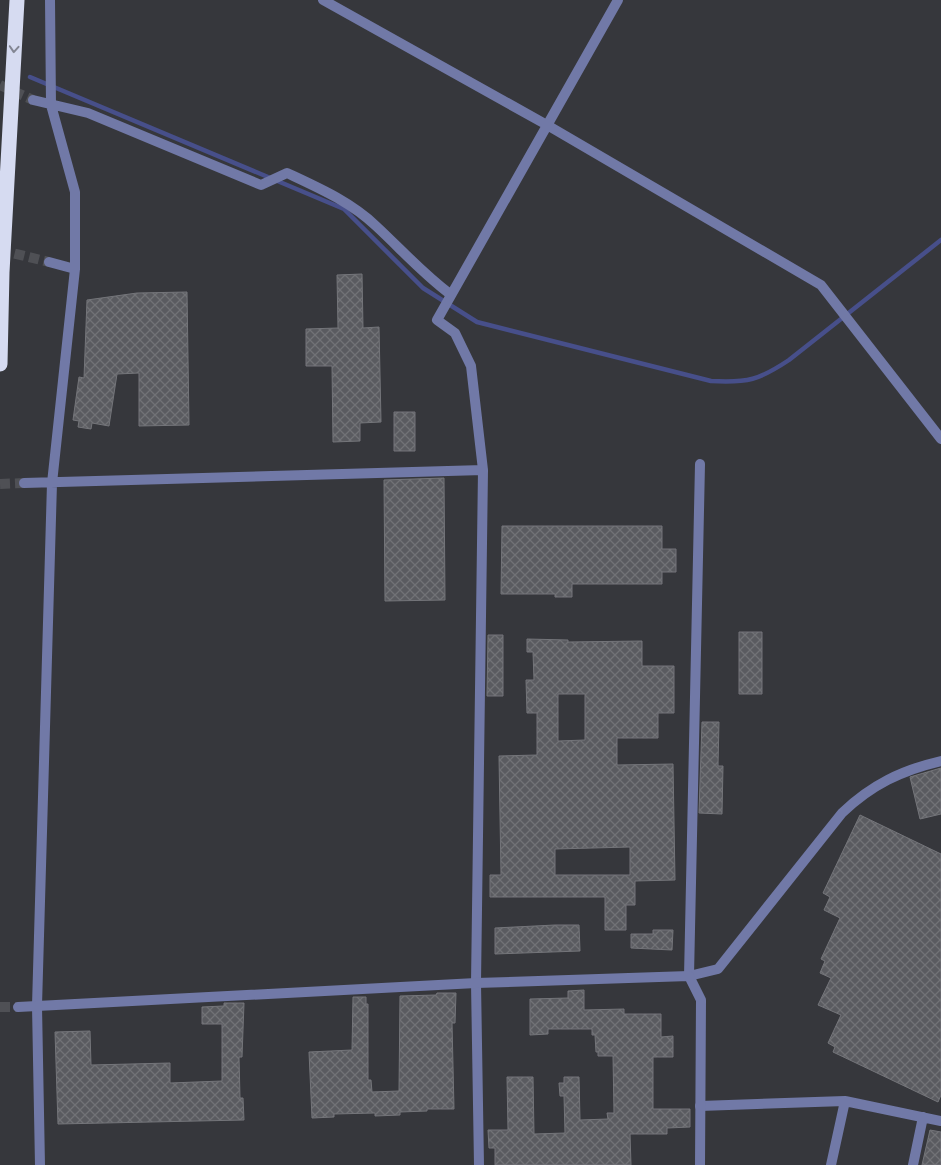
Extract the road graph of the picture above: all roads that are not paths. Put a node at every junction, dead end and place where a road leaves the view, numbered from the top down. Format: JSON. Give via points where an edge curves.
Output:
{"nodes":[{"id":1,"x":17,"y":0,"type":"edge"},
{"id":2,"x":50,"y":0,"type":"edge"},
{"id":3,"x":323,"y":0,"type":"edge"},
{"id":4,"x":618,"y":0,"type":"edge"},
{"id":5,"x":33,"y":100,"type":"tunnel mouth"},
{"id":6,"x":51,"y":105,"type":"junction"},
{"id":7,"x":547,"y":125,"type":"junction"},
{"id":8,"x":48,"y":262,"type":"tunnel mouth"},
{"id":9,"x":75,"y":269,"type":"junction"},
{"id":10,"x":449,"y":297,"type":"junction"},
{"id":11,"x":0,"y":364,"type":"edge"},
{"id":12,"x":941,"y":439,"type":"edge"},
{"id":13,"x":700,"y":464,"type":"dead end"},
{"id":14,"x":484,"y":470,"type":"junction"},
{"id":15,"x":24,"y":483,"type":"tunnel mouth"},
{"id":16,"x":52,"y":483,"type":"junction"},
{"id":17,"x":941,"y":761,"type":"edge"},
{"id":18,"x":689,"y":976,"type":"junction"},
{"id":19,"x":476,"y":983,"type":"junction"},
{"id":20,"x":37,"y":1006,"type":"junction"},
{"id":21,"x":18,"y":1007,"type":"tunnel mouth"},
{"id":22,"x":845,"y":1101,"type":"junction"},
{"id":23,"x":700,"y":1106,"type":"junction"},
{"id":24,"x":924,"y":1117,"type":"junction"},
{"id":25,"x":941,"y":1121,"type":"edge"},
{"id":26,"x":40,"y":1165,"type":"edge"},
{"id":27,"x":480,"y":1165,"type":"edge"},
{"id":28,"x":700,"y":1165,"type":"edge"},
{"id":29,"x":831,"y":1165,"type":"edge"},
{"id":30,"x":913,"y":1165,"type":"edge"}],
"edges":[{"from":1,"to":11,"type":"highway","one_way":true},
{"from":2,"to":6,"type":"street"},
{"from":3,"to":7,"type":"street"},
{"from":4,"to":7,"type":"street"},
{"from":5,"to":6,"type":"street"},
{"from":6,"to":9,"type":"street","via":[[75,192]]},
{"from":6,"to":10,"type":"street","via":[[88,113],[261,185],[288,173],[343,200],[376,226]]},
{"from":7,"to":10,"type":"street"},
{"from":7,"to":12,"type":"street","via":[[821,285]]},
{"from":8,"to":9,"type":"street"},
{"from":9,"to":16,"type":"street"},
{"from":10,"to":14,"type":"street","via":[[437,320],[455,333],[471,366]]},
{"from":13,"to":18,"type":"street"},
{"from":14,"to":16,"type":"street"},
{"from":14,"to":19,"type":"street"},
{"from":15,"to":16,"type":"street"},
{"from":16,"to":20,"type":"street"},
{"from":17,"to":18,"type":"street","via":[[889,778],[856,800],[842,813],[718,969]]},
{"from":18,"to":19,"type":"street"},
{"from":18,"to":23,"type":"street","via":[[701,1000]]},
{"from":19,"to":20,"type":"street"},
{"from":19,"to":27,"type":"street"},
{"from":20,"to":21,"type":"street"},
{"from":20,"to":26,"type":"street"},
{"from":22,"to":23,"type":"street"},
{"from":22,"to":24,"type":"street"},
{"from":22,"to":29,"type":"street"},
{"from":23,"to":28,"type":"street"},
{"from":24,"to":25,"type":"street"},
{"from":24,"to":30,"type":"street"}]}
